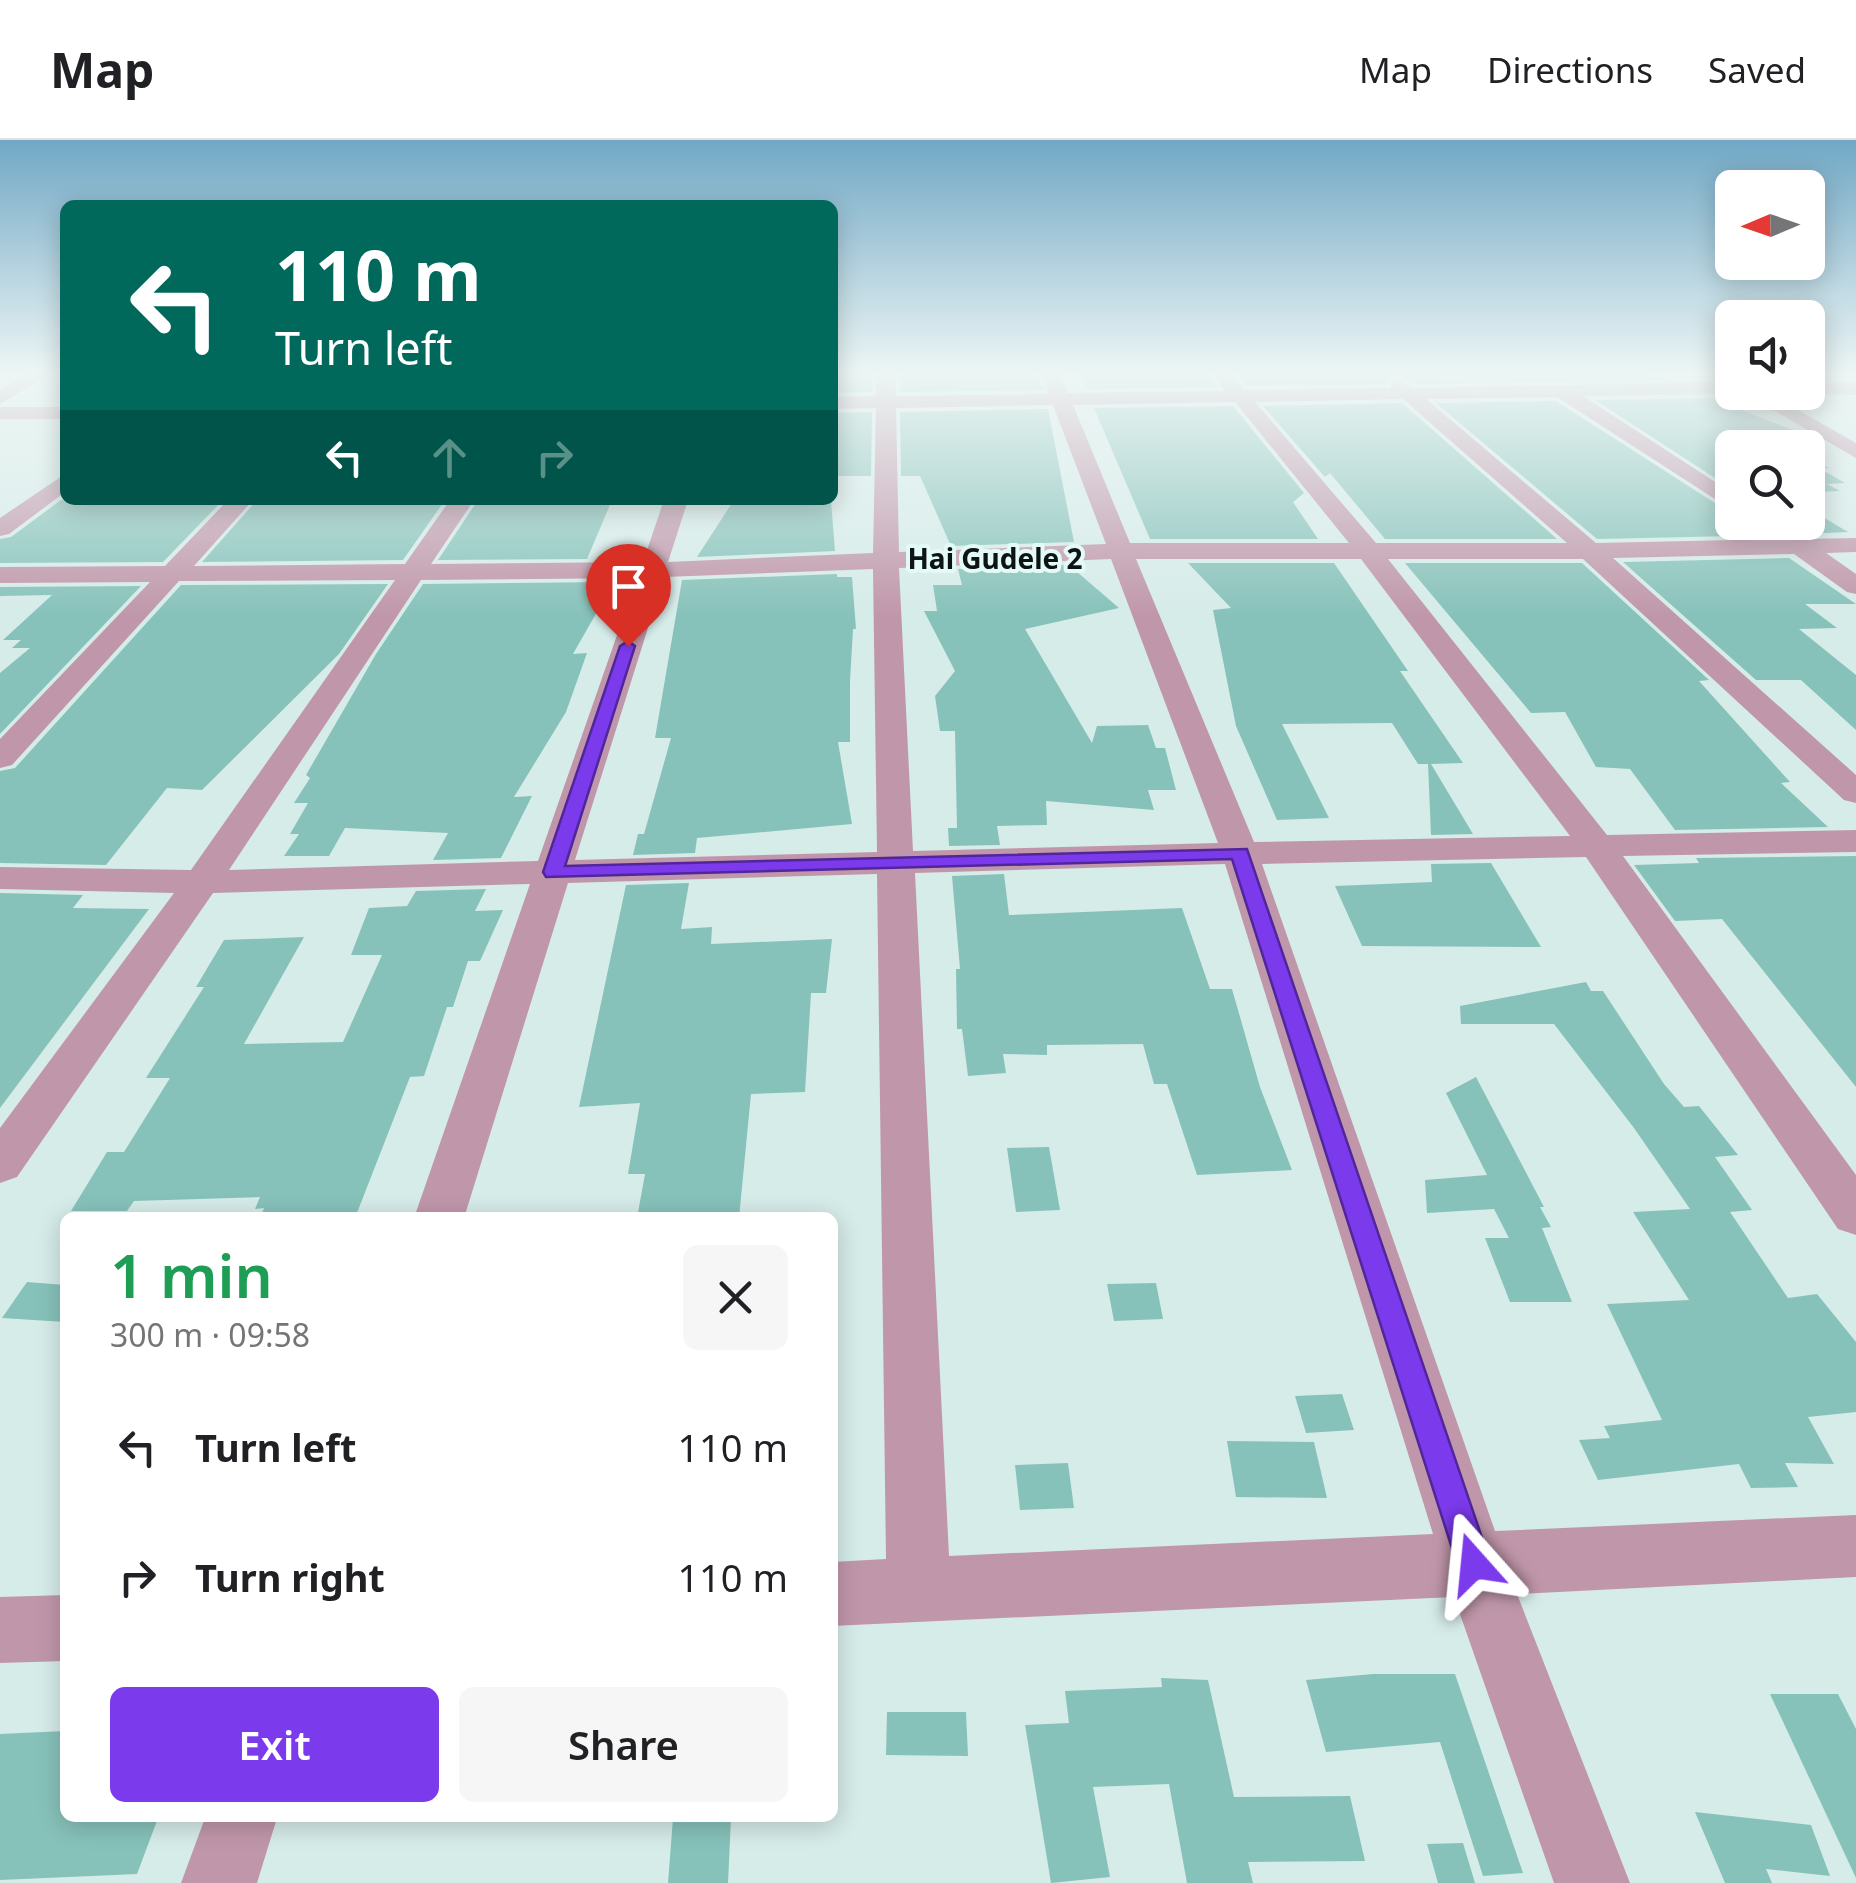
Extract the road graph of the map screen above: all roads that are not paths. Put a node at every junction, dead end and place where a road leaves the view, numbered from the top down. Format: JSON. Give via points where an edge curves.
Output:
{"nodes":[{"id":1,"x":886,"y":453,"type":"edge"},
{"id":2,"x":1083,"y":453,"type":"edge"},
{"id":3,"x":1286,"y":453,"type":"edge"},
{"id":4,"x":1476,"y":453,"type":"edge"},
{"id":5,"x":1657,"y":453,"type":"edge"},
{"id":6,"x":60,"y":484,"type":"edge"},
{"id":7,"x":1715,"y":491,"type":"edge"},
{"id":8,"x":235,"y":505,"type":"edge"},
{"id":9,"x":459,"y":505,"type":"edge"},
{"id":10,"x":674,"y":505,"type":"edge"},
{"id":11,"x":0,"y":528,"type":"edge"},
{"id":12,"x":1791,"y":540,"type":"edge"},
{"id":13,"x":1797,"y":544,"type":"junction"},
{"id":14,"x":1856,"y":544,"type":"edge"},
{"id":15,"x":1367,"y":549,"type":"junction"},
{"id":16,"x":1123,"y":552,"type":"junction"},
{"id":17,"x":1590,"y":552,"type":"junction"},
{"id":18,"x":886,"y":562,"type":"junction"},
{"id":19,"x":652,"y":570,"type":"junction"},
{"id":20,"x":412,"y":572,"type":"junction"},
{"id":21,"x":168,"y":574,"type":"junction"},
{"id":22,"x":0,"y":576,"type":"edge"},
{"id":23,"x":1856,"y":586,"type":"edge"},
{"id":24,"x":0,"y":758,"type":"edge"},
{"id":25,"x":1856,"y":793,"type":"edge"},
{"id":26,"x":1856,"y":841,"type":"edge"},
{"id":27,"x":1598,"y":848,"type":"junction"},
{"id":28,"x":1240,"y":853,"type":"junction"},
{"id":29,"x":896,"y":863,"type":"junction"},
{"id":30,"x":553,"y":872,"type":"junction"},
{"id":31,"x":0,"y":878,"type":"edge"},
{"id":32,"x":202,"y":882,"type":"junction"},
{"id":33,"x":0,"y":1164,"type":"edge"},
{"id":34,"x":441,"y":1212,"type":"edge"},
{"id":35,"x":1856,"y":1214,"type":"edge"},
{"id":36,"x":1856,"y":1546,"type":"edge"},
{"id":37,"x":1474,"y":1564,"type":"junction"},
{"id":38,"x":919,"y":1590,"type":"junction"},
{"id":39,"x":838,"y":1594,"type":"edge"},
{"id":40,"x":60,"y":1628,"type":"edge"},
{"id":41,"x":0,"y":1630,"type":"edge"},
{"id":42,"x":240,"y":1822,"type":"edge"},
{"id":43,"x":219,"y":1883,"type":"edge"},
{"id":44,"x":1592,"y":1883,"type":"edge"}],
"edges":[{"from":1,"to":18,"type":"street"},
{"from":2,"to":16,"type":"street"},
{"from":3,"to":15,"type":"street"},
{"from":4,"to":17,"type":"street"},
{"from":5,"to":7,"type":"street"},
{"from":6,"to":11,"type":"street"},
{"from":8,"to":21,"type":"street"},
{"from":9,"to":20,"type":"street"},
{"from":10,"to":19,"type":"street"},
{"from":12,"to":13,"type":"street"},
{"from":13,"to":14,"type":"street"},
{"from":13,"to":17,"type":"street"},
{"from":13,"to":23,"type":"street"},
{"from":15,"to":16,"type":"street"},
{"from":15,"to":17,"type":"street"},
{"from":15,"to":27,"type":"street"},
{"from":16,"to":18,"type":"street"},
{"from":16,"to":28,"type":"street"},
{"from":17,"to":25,"type":"street"},
{"from":18,"to":19,"type":"street"},
{"from":18,"to":29,"type":"street"},
{"from":19,"to":20,"type":"street"},
{"from":19,"to":30,"type":"street"},
{"from":20,"to":21,"type":"street"},
{"from":20,"to":32,"type":"street"},
{"from":21,"to":22,"type":"street"},
{"from":21,"to":24,"type":"street"},
{"from":26,"to":27,"type":"street"},
{"from":27,"to":28,"type":"street"},
{"from":27,"to":35,"type":"street"},
{"from":28,"to":29,"type":"street"},
{"from":28,"to":37,"type":"street"},
{"from":29,"to":30,"type":"street"},
{"from":29,"to":38,"type":"street"},
{"from":30,"to":32,"type":"street"},
{"from":30,"to":34,"type":"street"},
{"from":31,"to":32,"type":"street"},
{"from":32,"to":33,"type":"street"},
{"from":36,"to":37,"type":"street"},
{"from":37,"to":38,"type":"street"},
{"from":37,"to":44,"type":"street"},
{"from":38,"to":39,"type":"street"},
{"from":40,"to":41,"type":"street"},
{"from":42,"to":43,"type":"street"}]}
